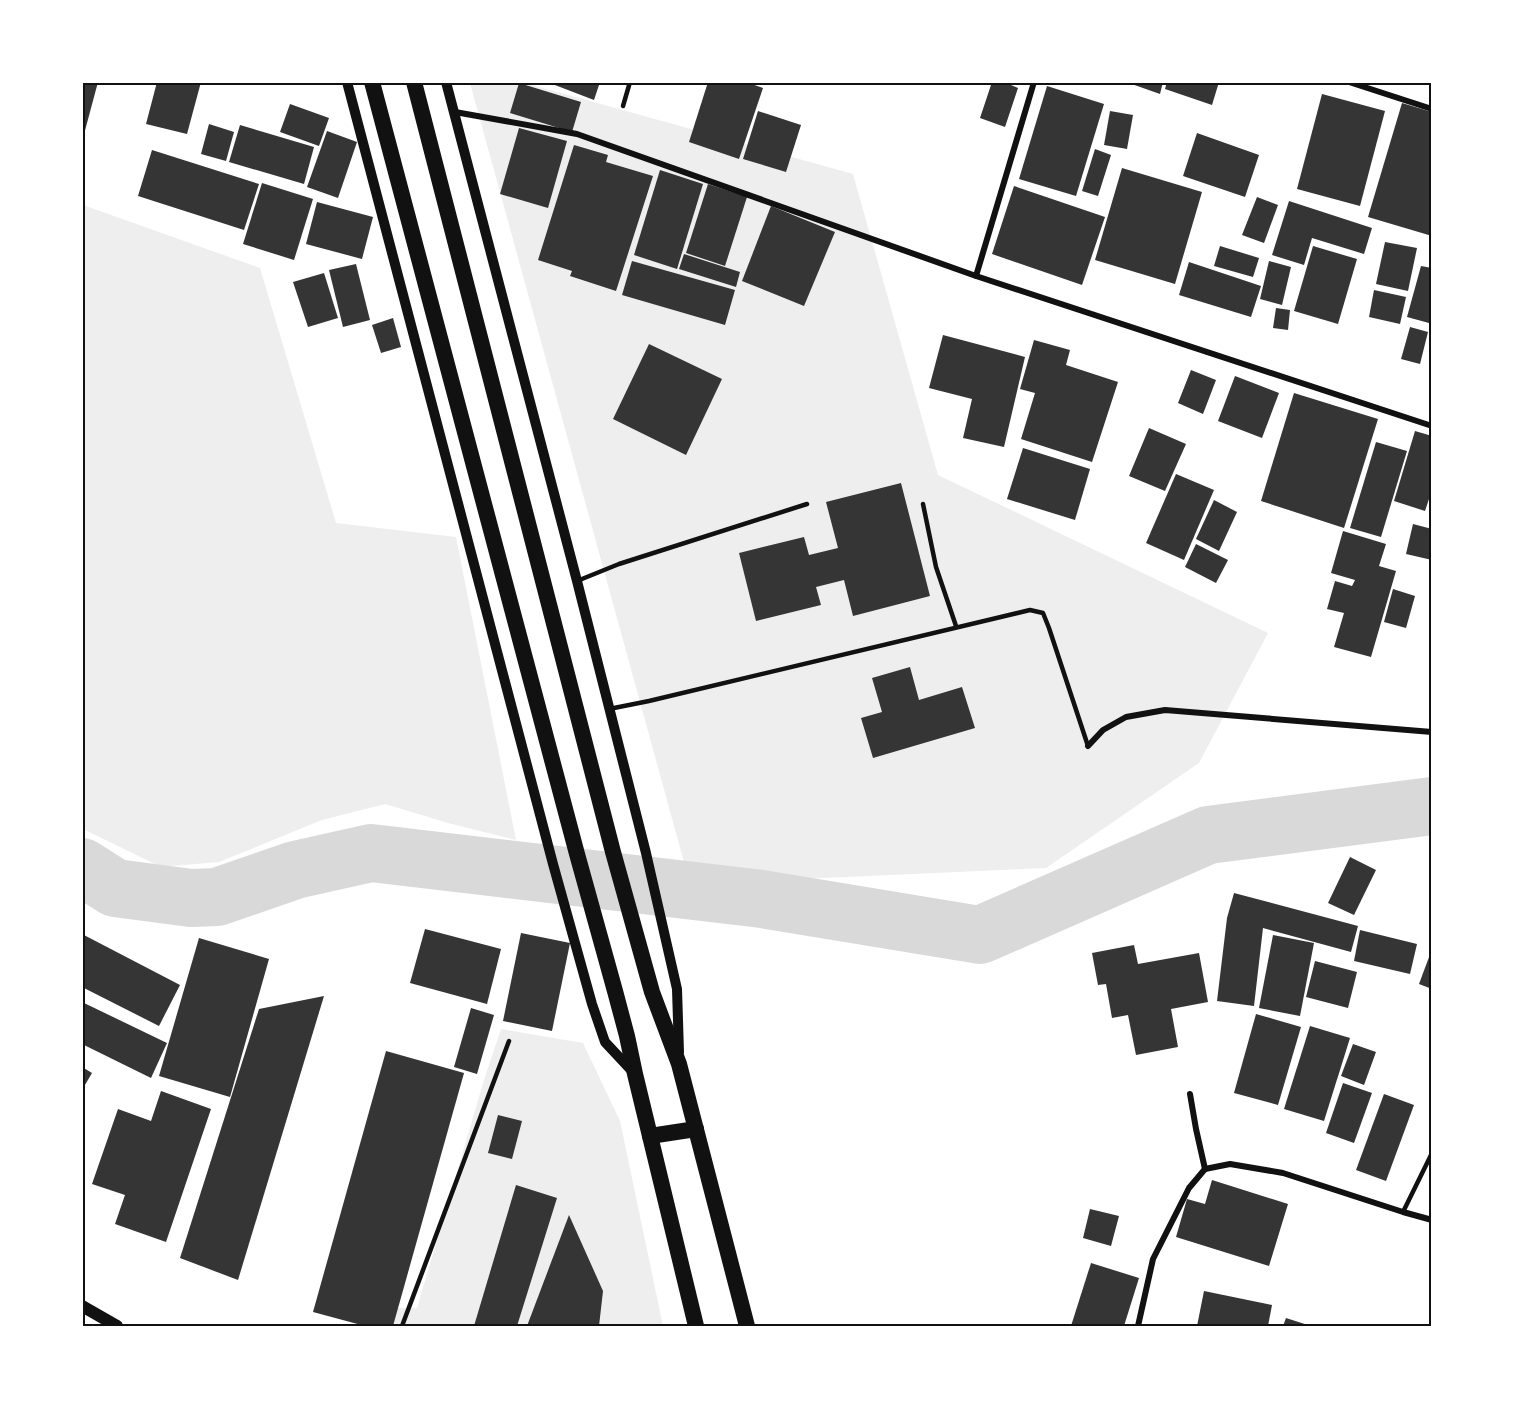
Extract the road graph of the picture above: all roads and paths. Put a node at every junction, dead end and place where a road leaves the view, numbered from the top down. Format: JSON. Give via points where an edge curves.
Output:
{"nodes":[{"id":1,"x":346,"y":82,"type":"edge"},
{"id":2,"x":372,"y":82,"type":"edge"},
{"id":3,"x":414,"y":82,"type":"edge"},
{"id":4,"x":446,"y":82,"type":"edge"},
{"id":5,"x":630,"y":82,"type":"edge"},
{"id":6,"x":1034,"y":82,"type":"edge"},
{"id":7,"x":1349,"y":82,"type":"edge"},
{"id":8,"x":623,"y":106,"type":"dead end"},
{"id":9,"x":1431,"y":109,"type":"edge"},
{"id":10,"x":455,"y":112,"type":"junction"},
{"id":11,"x":976,"y":276,"type":"junction"},
{"id":12,"x":1431,"y":426,"type":"edge"},
{"id":13,"x":807,"y":504,"type":"dead end"},
{"id":14,"x":923,"y":504,"type":"dead end"},
{"id":15,"x":577,"y":581,"type":"junction"},
{"id":16,"x":956,"y":626,"type":"junction"},
{"id":17,"x":609,"y":709,"type":"junction"},
{"id":18,"x":1431,"y":732,"type":"edge"},
{"id":19,"x":1088,"y":746,"type":"joint"},
{"id":20,"x":509,"y":1041,"type":"dead end"},
{"id":21,"x":679,"y":1064,"type":"junction"},
{"id":22,"x":635,"y":1074,"type":"junction"},
{"id":23,"x":1190,"y":1094,"type":"dead end"},
{"id":24,"x":696,"y":1129,"type":"junction"},
{"id":25,"x":650,"y":1136,"type":"junction"},
{"id":26,"x":1431,"y":1153,"type":"edge"},
{"id":27,"x":1205,"y":1169,"type":"junction"},
{"id":28,"x":1403,"y":1212,"type":"junction"},
{"id":29,"x":1431,"y":1220,"type":"edge"},
{"id":30,"x":82,"y":1306,"type":"edge"},
{"id":31,"x":117,"y":1326,"type":"edge"},
{"id":32,"x":402,"y":1326,"type":"edge"},
{"id":33,"x":696,"y":1326,"type":"edge"},
{"id":34,"x":747,"y":1326,"type":"edge"},
{"id":35,"x":1138,"y":1326,"type":"edge"}],
"edges":[{"from":1,"to":22,"type":"street","via":[[592,1004],[604,1042]]},
{"from":2,"to":22,"type":"highway"},
{"from":3,"to":21,"type":"highway","via":[[613,852],[652,992]]},
{"from":4,"to":10,"type":"street"},
{"from":5,"to":8,"type":"lane"},
{"from":6,"to":11,"type":"street"},
{"from":7,"to":9,"type":"street"},
{"from":10,"to":11,"type":"street","via":[[577,134]]},
{"from":10,"to":15,"type":"street"},
{"from":11,"to":12,"type":"street"},
{"from":13,"to":15,"type":"lane"},
{"from":14,"to":16,"type":"lane","via":[[936,567]]},
{"from":15,"to":17,"type":"street"},
{"from":16,"to":17,"type":"lane"},
{"from":16,"to":19,"type":"lane","via":[[1030,610],[1043,613]]},
{"from":17,"to":21,"type":"street","via":[[676,988]]},
{"from":18,"to":19,"type":"street","via":[[1165,710],[1126,717],[1103,730]]},
{"from":20,"to":32,"type":"lane"},
{"from":21,"to":24,"type":"highway"},
{"from":22,"to":25,"type":"highway"},
{"from":23,"to":27,"type":"street"},
{"from":24,"to":25,"type":"highway"},
{"from":24,"to":34,"type":"highway"},
{"from":25,"to":33,"type":"highway"},
{"from":26,"to":28,"type":"lane"},
{"from":27,"to":28,"type":"street","via":[[1230,1164],[1283,1173]]},
{"from":27,"to":35,"type":"street","via":[[1189,1188],[1153,1259]]},
{"from":28,"to":29,"type":"street"},
{"from":30,"to":31,"type":"main road"}]}
